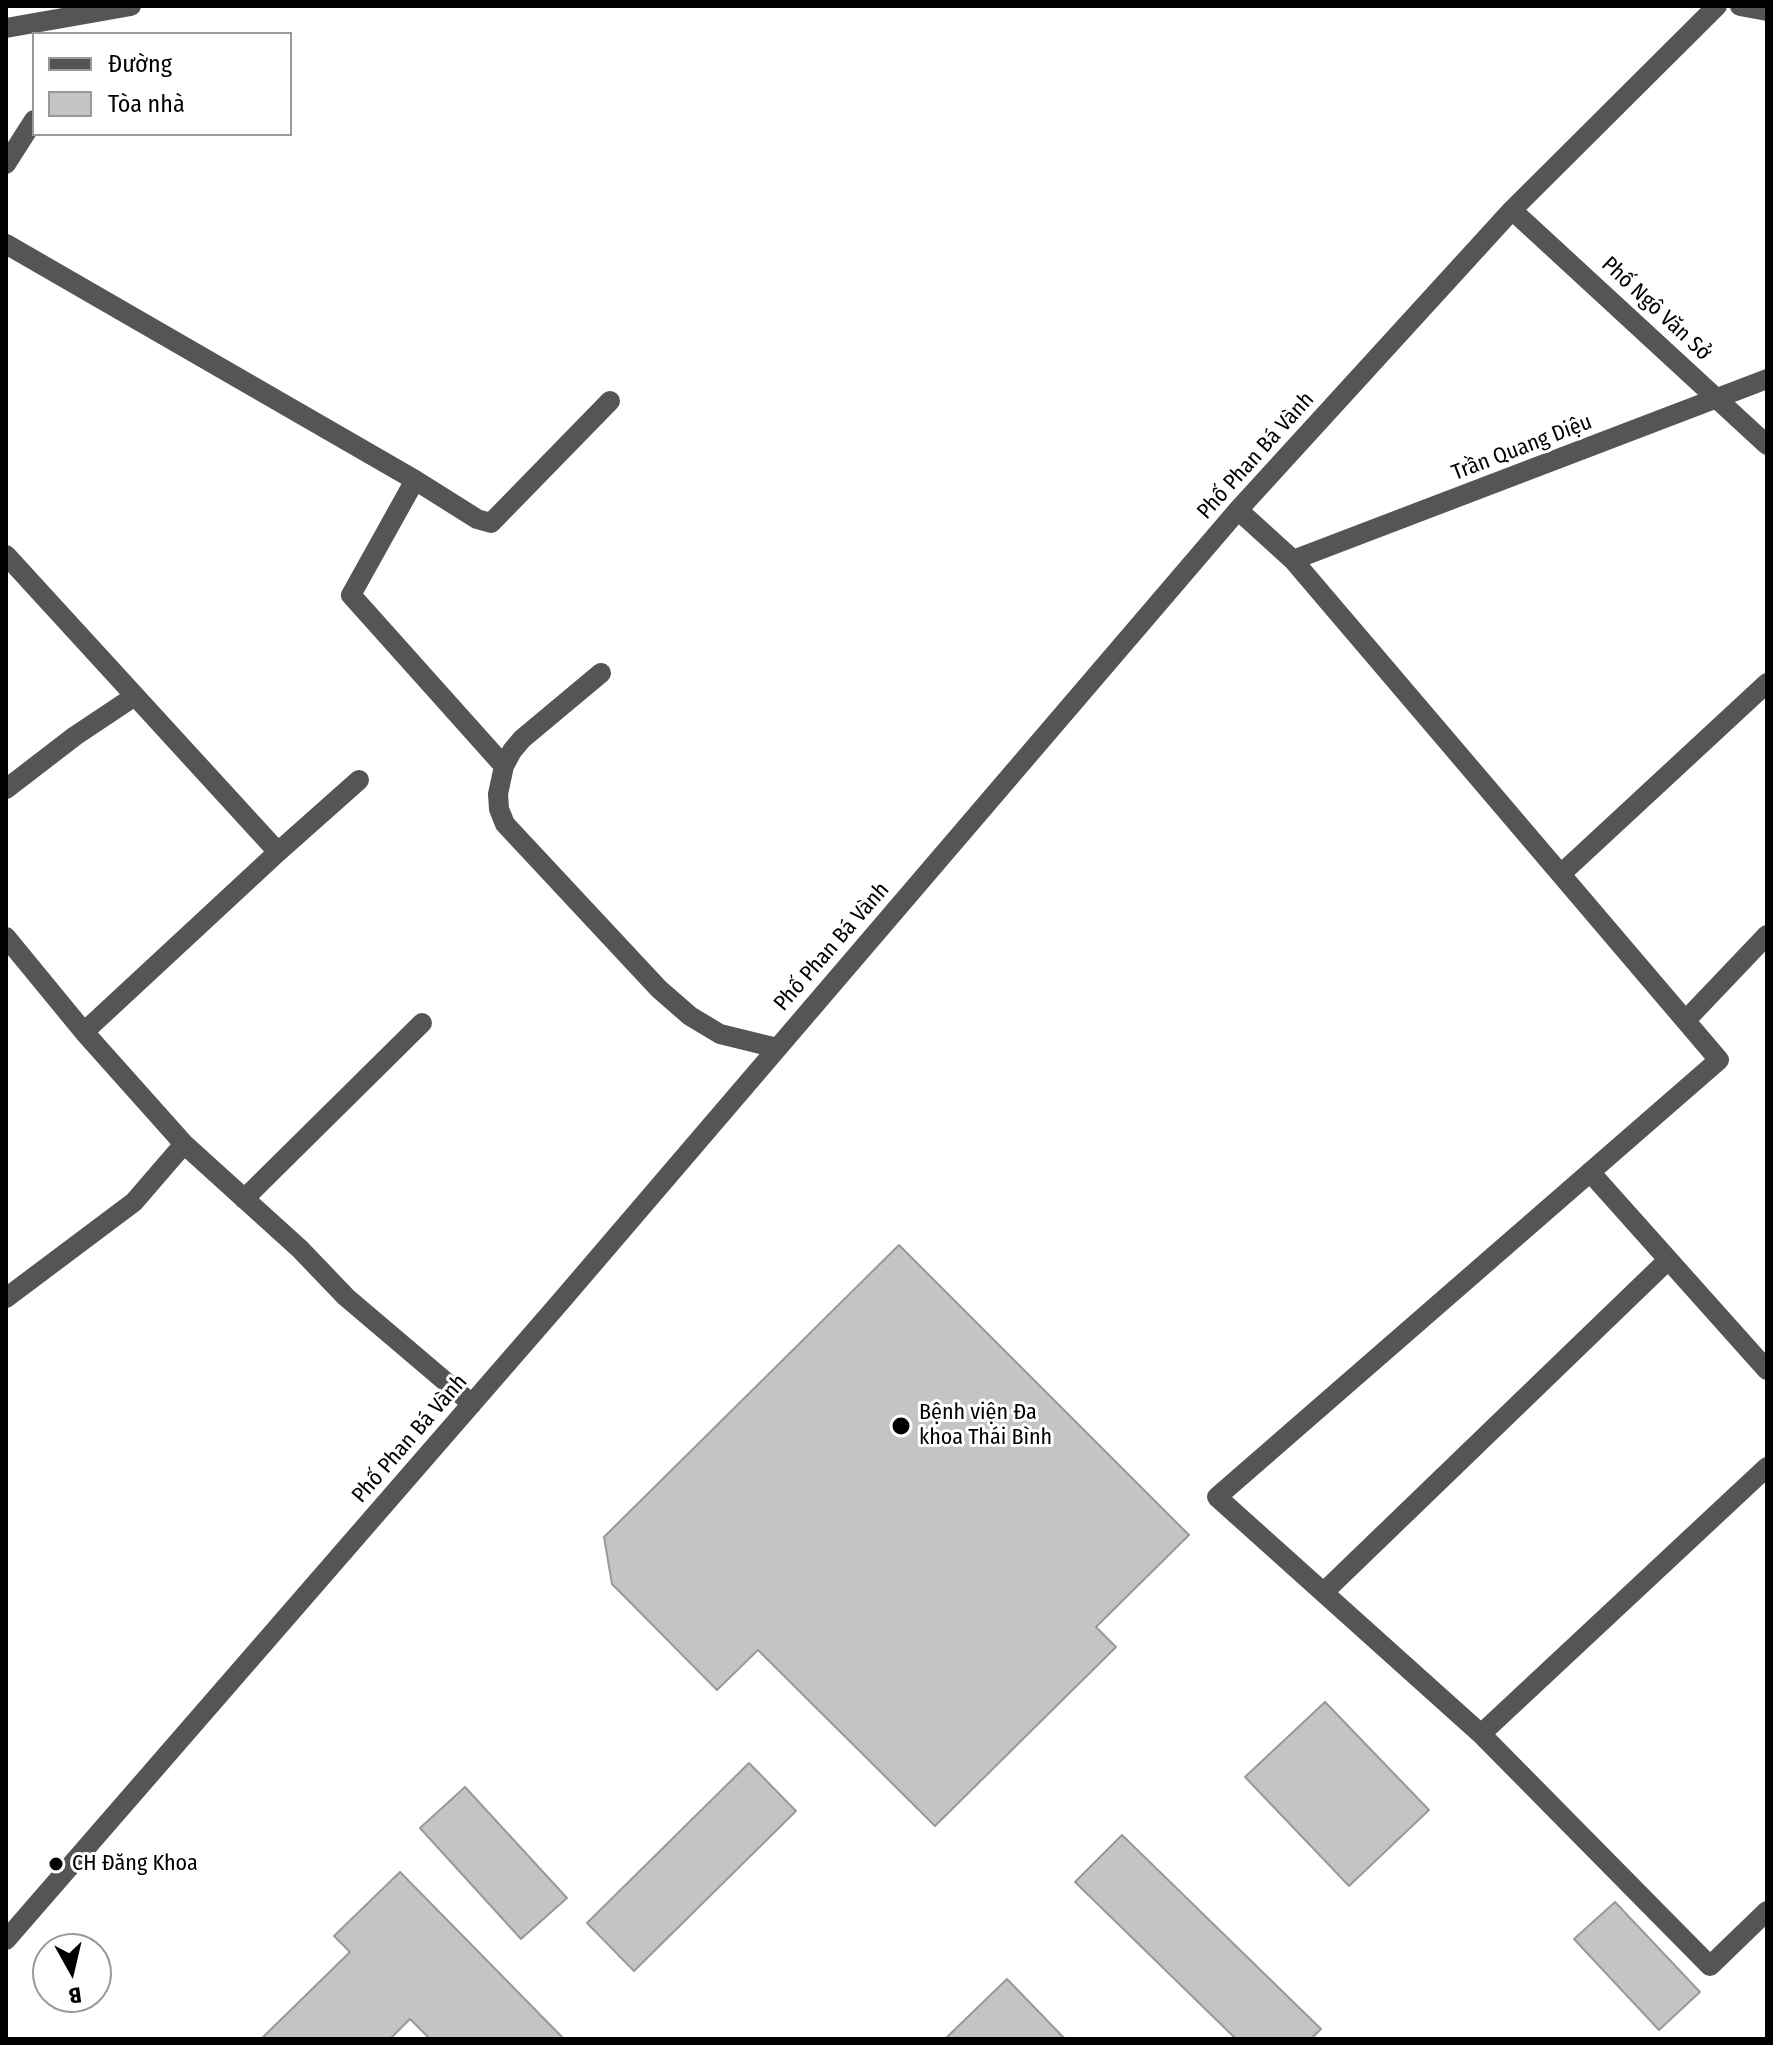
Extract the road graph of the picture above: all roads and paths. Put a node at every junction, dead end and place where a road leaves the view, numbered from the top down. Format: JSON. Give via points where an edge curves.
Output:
{"nodes":[{"id":1,"x":131,"y":6,"type":"edge"},
{"id":2,"x":1717,"y":6,"type":"edge"},
{"id":3,"x":1740,"y":6,"type":"edge"},
{"id":4,"x":1767,"y":11,"type":"edge"},
{"id":5,"x":50,"y":20,"type":"edge"},
{"id":6,"x":6,"y":28,"type":"edge"},
{"id":7,"x":32,"y":123,"type":"edge"},
{"id":8,"x":6,"y":164,"type":"edge"},
{"id":9,"x":1512,"y":210,"type":"junction"},
{"id":10,"x":6,"y":244,"type":"edge"},
{"id":11,"x":1767,"y":379,"type":"edge"},
{"id":12,"x":1718,"y":399,"type":"junction"},
{"id":13,"x":610,"y":401,"type":"dead end"},
{"id":14,"x":1767,"y":445,"type":"edge"},
{"id":15,"x":415,"y":480,"type":"junction"},
{"id":16,"x":1238,"y":510,"type":"junction"},
{"id":17,"x":6,"y":555,"type":"edge"},
{"id":18,"x":1293,"y":560,"type":"junction"},
{"id":19,"x":601,"y":673,"type":"dead end"},
{"id":20,"x":1767,"y":683,"type":"edge"},
{"id":21,"x":135,"y":696,"type":"junction"},
{"id":22,"x":504,"y":766,"type":"junction"},
{"id":23,"x":359,"y":780,"type":"dead end"},
{"id":24,"x":6,"y":789,"type":"edge"},
{"id":25,"x":278,"y":852,"type":"junction"},
{"id":26,"x":1562,"y":873,"type":"junction"},
{"id":27,"x":1767,"y":935,"type":"edge"},
{"id":28,"x":6,"y":937,"type":"edge"},
{"id":29,"x":1687,"y":1019,"type":"junction"},
{"id":30,"x":422,"y":1023,"type":"dead end"},
{"id":31,"x":84,"y":1032,"type":"junction"},
{"id":32,"x":777,"y":1048,"type":"junction"},
{"id":33,"x":184,"y":1144,"type":"junction"},
{"id":34,"x":1590,"y":1172,"type":"junction"},
{"id":35,"x":244,"y":1199,"type":"junction"},
{"id":36,"x":1668,"y":1260,"type":"junction"},
{"id":37,"x":6,"y":1298,"type":"edge"},
{"id":38,"x":1767,"y":1370,"type":"edge"},
{"id":39,"x":472,"y":1404,"type":"junction"},
{"id":40,"x":1767,"y":1467,"type":"edge"},
{"id":41,"x":1325,"y":1591,"type":"junction"},
{"id":42,"x":1481,"y":1734,"type":"junction"},
{"id":43,"x":1767,"y":1911,"type":"edge"},
{"id":44,"x":6,"y":1940,"type":"edge"}],
"edges":[{"from":1,"to":5,"type":"street"},
{"from":2,"to":9,"type":"street","name":"Phố Phan Bá Vành"},
{"from":3,"to":4,"type":"street"},
{"from":5,"to":6,"type":"street"},
{"from":7,"to":8,"type":"street"},
{"from":9,"to":12,"type":"street","name":"Phố Ngô Văn Sở"},
{"from":9,"to":16,"type":"street","name":"Phố Phan Bá Vành"},
{"from":10,"to":15,"type":"street"},
{"from":11,"to":12,"type":"street","name":"Trần Quang Diệu"},
{"from":12,"to":14,"type":"street","name":"Phố Ngô Văn Sở"},
{"from":12,"to":18,"type":"street","name":"Trần Quang Diệu"},
{"from":13,"to":15,"type":"street","via":[[491,523]]},
{"from":15,"to":22,"type":"street","via":[[351,595]]},
{"from":16,"to":18,"type":"street"},
{"from":16,"to":32,"type":"street","name":"Phố Phan Bá Vành"},
{"from":17,"to":21,"type":"street"},
{"from":18,"to":26,"type":"street"},
{"from":19,"to":22,"type":"street","via":[[522,739]]},
{"from":20,"to":26,"type":"street"},
{"from":21,"to":24,"type":"street"},
{"from":21,"to":25,"type":"street"},
{"from":22,"to":32,"type":"street","via":[[498,794],[505,824],[659,989],[708,1028]]},
{"from":23,"to":25,"type":"street"},
{"from":25,"to":31,"type":"street"},
{"from":26,"to":29,"type":"street"},
{"from":27,"to":29,"type":"street"},
{"from":28,"to":31,"type":"street"},
{"from":29,"to":34,"type":"street","via":[[1719,1060]]},
{"from":30,"to":35,"type":"street"},
{"from":31,"to":33,"type":"street"},
{"from":32,"to":39,"type":"street","name":"Phố Phan Bá Vành"},
{"from":33,"to":35,"type":"street"},
{"from":33,"to":37,"type":"street","via":[[134,1202]]},
{"from":34,"to":36,"type":"street"},
{"from":34,"to":41,"type":"street","via":[[1217,1497]]},
{"from":35,"to":39,"type":"street","via":[[346,1297]]},
{"from":36,"to":38,"type":"street"},
{"from":36,"to":41,"type":"street"},
{"from":39,"to":44,"type":"street","name":"Phố Phan Bá Vành"},
{"from":40,"to":42,"type":"street"},
{"from":41,"to":42,"type":"street"},
{"from":42,"to":43,"type":"street","via":[[1710,1966]]}]}
